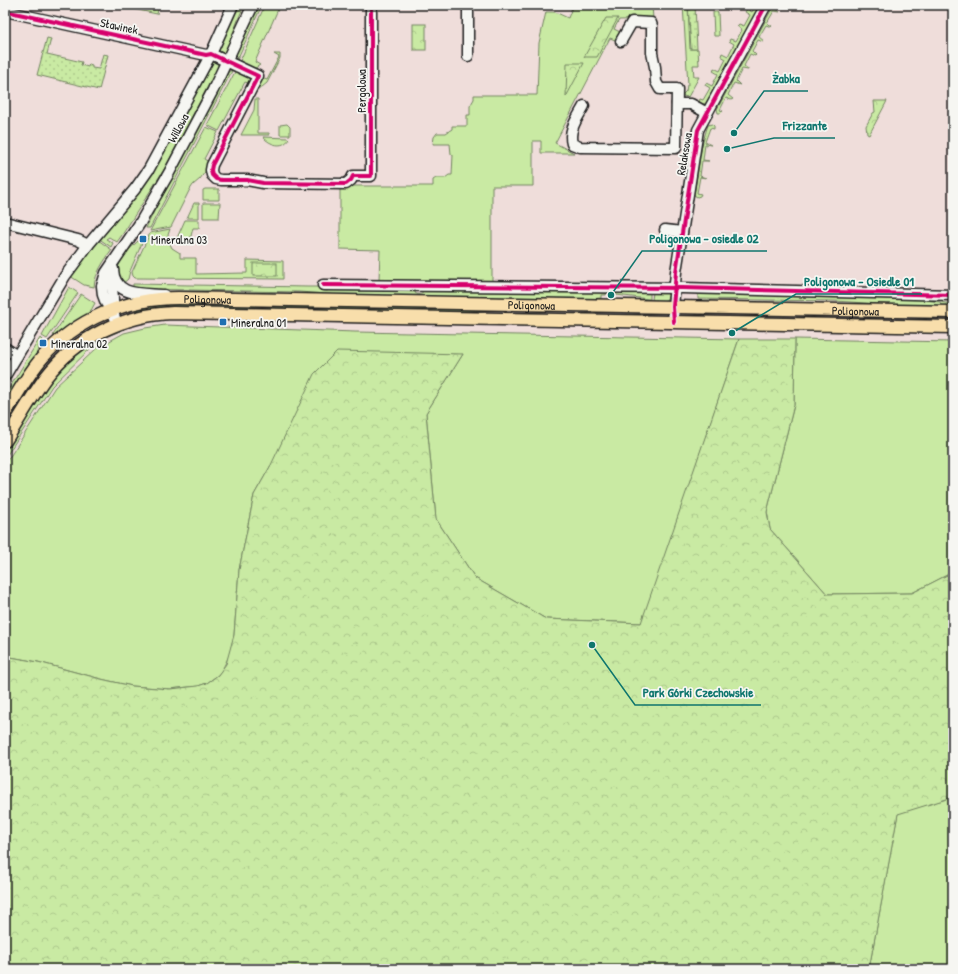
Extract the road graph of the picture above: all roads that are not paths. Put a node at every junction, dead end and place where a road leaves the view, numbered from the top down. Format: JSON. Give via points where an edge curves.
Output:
{"nodes":[{"id":1,"x":233,"y":5,"type":"edge"},
{"id":2,"x":252,"y":5,"type":"edge"},
{"id":3,"x":371,"y":5,"type":"edge"},
{"id":4,"x":468,"y":5,"type":"edge"},
{"id":5,"x":766,"y":5,"type":"edge"},
{"id":6,"x":5,"y":11,"type":"edge"},
{"id":7,"x":621,"y":41,"type":"dead end"},
{"id":8,"x":211,"y":54,"type":"junction"},
{"id":9,"x":468,"y":56,"type":"dead end"},
{"id":10,"x":227,"y":61,"type":"junction"},
{"id":11,"x":677,"y":104,"type":"junction"},
{"id":12,"x":584,"y":106,"type":"dead end"},
{"id":13,"x":706,"y":113,"type":"junction"},
{"id":14,"x":371,"y":176,"type":"joint"},
{"id":15,"x":5,"y":222,"type":"edge"},
{"id":16,"x":665,"y":230,"type":"dead end"},
{"id":17,"x":682,"y":232,"type":"junction"},
{"id":18,"x":88,"y":245,"type":"junction"},
{"id":19,"x":117,"y":258,"type":"junction"},
{"id":20,"x":113,"y":269,"type":"junction"},
{"id":21,"x":323,"y":285,"type":"dead end"},
{"id":22,"x":674,"y":288,"type":"junction"},
{"id":23,"x":953,"y":295,"type":"edge"},
{"id":24,"x":178,"y":298,"type":"junction"},
{"id":25,"x":673,"y":307,"type":"junction"},
{"id":26,"x":112,"y":309,"type":"junction"},
{"id":27,"x":953,"y":312,"type":"edge"},
{"id":28,"x":674,"y":322,"type":"junction"},
{"id":29,"x":117,"y":324,"type":"junction"},
{"id":30,"x":953,"y":327,"type":"edge"},
{"id":31,"x":5,"y":348,"type":"edge"},
{"id":32,"x":17,"y":356,"type":"junction"},
{"id":33,"x":5,"y":376,"type":"edge"},
{"id":34,"x":5,"y":413,"type":"edge"},
{"id":35,"x":5,"y":441,"type":"edge"}],
"edges":[{"from":1,"to":8,"type":"street"},
{"from":2,"to":10,"type":"street","name":"Willowa"},
{"from":3,"to":14,"type":"street","name":"Pergolowa"},
{"from":4,"to":9,"type":"street"},
{"from":5,"to":13,"type":"street","name":"Relaksowa"},
{"from":6,"to":8,"type":"street","name":"Sławinek","via":[[206,55]]},
{"from":7,"to":11,"type":"street","via":[[632,22],[651,23],[656,82],[660,89],[677,89]]},
{"from":8,"to":10,"type":"street","name":"Sławinek"},
{"from":8,"to":18,"type":"street","via":[[149,169]]},
{"from":10,"to":14,"type":"street","name":"Sławinek","via":[[258,76],[212,165],[212,175],[216,179],[263,183],[346,184],[353,176]]},
{"from":10,"to":19,"type":"street","name":"Willowa","via":[[169,173]]},
{"from":11,"to":12,"type":"street","via":[[676,148],[580,148],[572,144],[570,138],[571,129]]},
{"from":11,"to":13,"type":"street","via":[[691,104]]},
{"from":13,"to":17,"type":"street","name":"Relaksowa","via":[[698,130]]},
{"from":15,"to":18,"type":"street","via":[[78,240]]},
{"from":16,"to":17,"type":"street"},
{"from":17,"to":22,"type":"street","name":"Relaksowa"},
{"from":18,"to":32,"type":"street","via":[[65,276]]},
{"from":19,"to":20,"type":"street","name":"Willowa"},
{"from":19,"to":26,"type":"street","name":"Willowa","via":[[106,273],[102,286],[104,300]]},
{"from":20,"to":24,"type":"street","via":[[116,282],[122,289]]},
{"from":20,"to":26,"type":"street","name":"Willowa","via":[[110,281]]},
{"from":21,"to":22,"type":"street"},
{"from":22,"to":23,"type":"street"},
{"from":22,"to":25,"type":"street","name":"Relaksowa"},
{"from":24,"to":25,"type":"main road","name":"Poligonowa"},
{"from":24,"to":26,"type":"main road","name":"Poligonowa","via":[[154,299]]},
{"from":25,"to":27,"type":"main road","name":"Poligonowa"},
{"from":25,"to":28,"type":"street","name":"Relaksowa"},
{"from":26,"to":29,"type":"street","name":"Willowa"},
{"from":26,"to":34,"type":"main road","name":"Poligonowa","via":[[84,323],[55,345],[31,372]]},
{"from":28,"to":29,"type":"main road","name":"Poligonowa","via":[[173,313],[142,316]]},
{"from":28,"to":30,"type":"main road","name":"Poligonowa"},
{"from":29,"to":35,"type":"main road","name":"Poligonowa","via":[[96,333],[58,363],[42,382]]},
{"from":31,"to":32,"type":"street"},
{"from":32,"to":33,"type":"street"}]}
